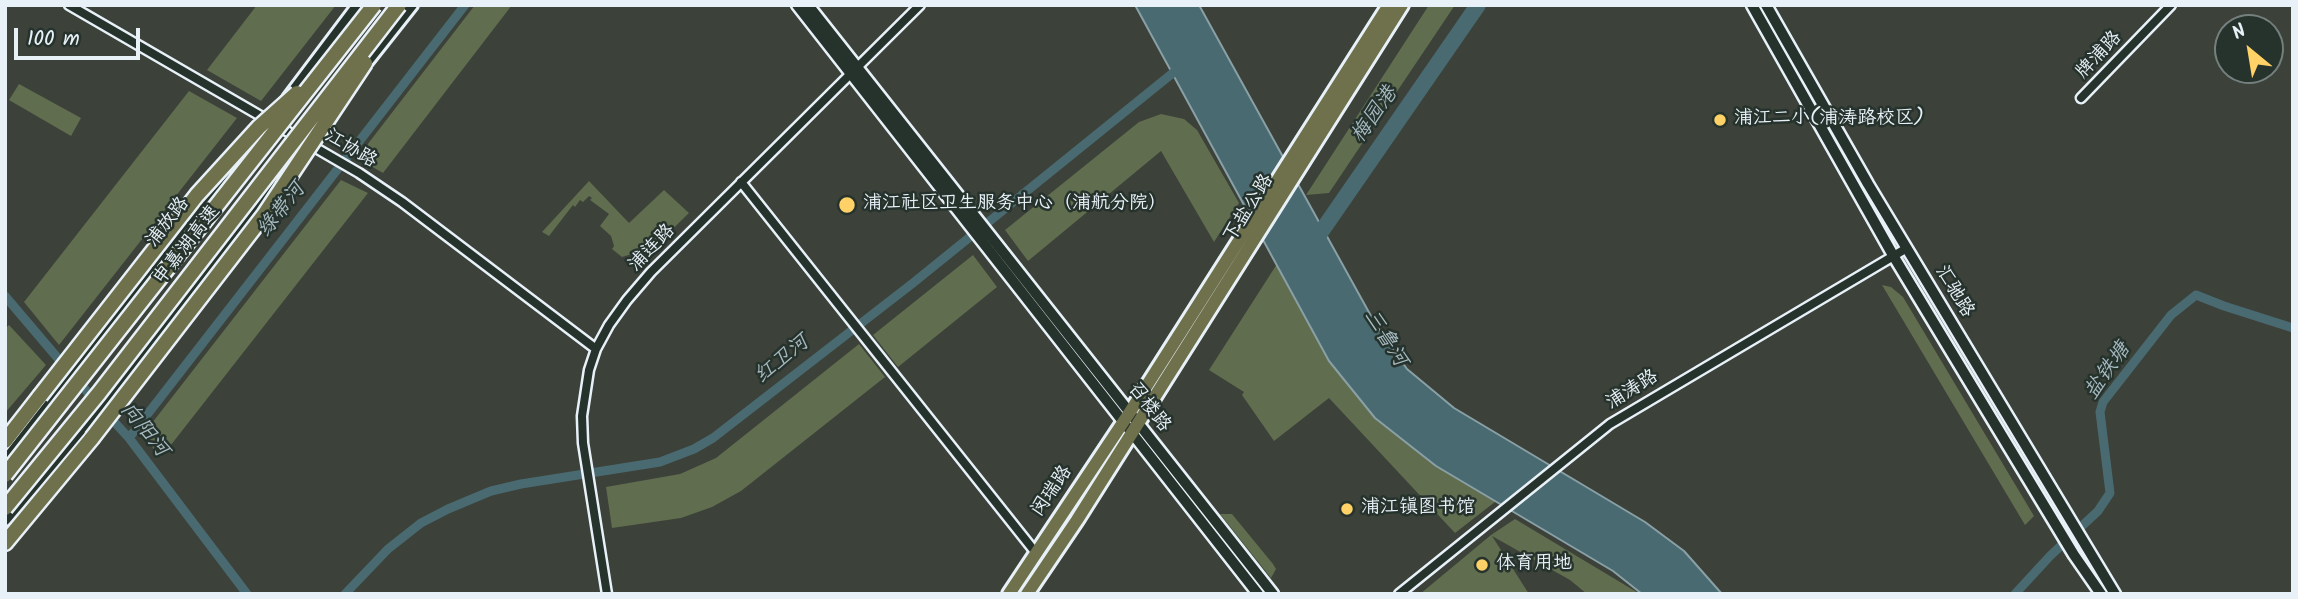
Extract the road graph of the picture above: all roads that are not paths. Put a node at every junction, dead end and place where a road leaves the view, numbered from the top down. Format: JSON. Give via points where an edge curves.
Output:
{"nodes":[{"id":1,"x":69,"y":5,"type":"edge"},
{"id":2,"x":358,"y":5,"type":"edge"},
{"id":3,"x":374,"y":5,"type":"edge"},
{"id":4,"x":399,"y":5,"type":"edge"},
{"id":5,"x":412,"y":5,"type":"edge"},
{"id":6,"x":797,"y":5,"type":"edge"},
{"id":7,"x":808,"y":5,"type":"edge"},
{"id":8,"x":920,"y":5,"type":"edge"},
{"id":9,"x":1389,"y":5,"type":"edge"},
{"id":10,"x":1402,"y":5,"type":"edge"},
{"id":11,"x":1752,"y":5,"type":"edge"},
{"id":12,"x":1766,"y":5,"type":"edge"},
{"id":13,"x":2171,"y":5,"type":"edge"},
{"id":14,"x":854,"y":70,"type":"junction"},
{"id":15,"x":322,"y":72,"type":"junction"},
{"id":16,"x":2081,"y":98,"type":"dead end"},
{"id":17,"x":270,"y":122,"type":"junction"},
{"id":18,"x":304,"y":141,"type":"junction"},
{"id":19,"x":1291,"y":170,"type":"junction"},
{"id":20,"x":741,"y":182,"type":"junction"},
{"id":21,"x":1907,"y":248,"type":"junction"},
{"id":22,"x":1894,"y":257,"type":"junction"},
{"id":23,"x":596,"y":349,"type":"junction"},
{"id":24,"x":1126,"y":417,"type":"junction"},
{"id":25,"x":1135,"y":428,"type":"junction"},
{"id":26,"x":5,"y":441,"type":"edge"},
{"id":27,"x":5,"y":461,"type":"edge"},
{"id":28,"x":5,"y":475,"type":"edge"},
{"id":29,"x":5,"y":508,"type":"edge"},
{"id":30,"x":5,"y":520,"type":"edge"},
{"id":31,"x":5,"y":542,"type":"edge"},
{"id":32,"x":1036,"y":552,"type":"junction"},
{"id":33,"x":607,"y":594,"type":"edge"},
{"id":34,"x":1009,"y":594,"type":"edge"},
{"id":35,"x":1027,"y":594,"type":"edge"},
{"id":36,"x":1258,"y":594,"type":"edge"},
{"id":37,"x":1273,"y":594,"type":"edge"},
{"id":38,"x":1399,"y":594,"type":"edge"},
{"id":39,"x":2101,"y":594,"type":"edge"},
{"id":40,"x":2115,"y":594,"type":"edge"}],
"edges":[{"from":1,"to":17,"type":"street","name":"江协路"},
{"from":2,"to":17,"type":"main road","name":"浦放路"},
{"from":3,"to":15,"type":"highway","name":"申嘉湖高速","bridge":true},
{"from":4,"to":29,"type":"highway","name":"申嘉湖高速","bridge":true},
{"from":4,"to":31,"type":"highway","bridge":true,"via":[[264,215],[92,438]]},
{"from":5,"to":18,"type":"main road"},
{"from":6,"to":14,"type":"street"},
{"from":7,"to":14,"type":"street"},
{"from":8,"to":14,"type":"street","name":"浦连路"},
{"from":9,"to":19,"type":"main road","name":"下盐公路"},
{"from":10,"to":19,"type":"main road","name":"下盐公路"},
{"from":11,"to":22,"type":"street","name":"汇驰路"},
{"from":12,"to":21,"type":"street","name":"汇驰路"},
{"from":13,"to":16,"type":"street","name":"牌浦路"},
{"from":14,"to":20,"type":"street","name":"浦连路"},
{"from":14,"to":24,"type":"street","name":"召楼路"},
{"from":15,"to":26,"type":"highway","bridge":true,"via":[[259,127],[197,195]]},
{"from":15,"to":28,"type":"highway","name":"申嘉湖高速","bridge":true},
{"from":17,"to":18,"type":"street","name":"江协路"},
{"from":17,"to":27,"type":"main road","name":"浦放路"},
{"from":18,"to":23,"type":"street","name":"江协路","via":[[402,202]]},
{"from":18,"to":30,"type":"main road","via":[[88,421]]},
{"from":19,"to":24,"type":"main road","name":"下盐公路","via":[[1248,225]]},
{"from":19,"to":25,"type":"main road","name":"下盐公路","via":[[1254,239]]},
{"from":20,"to":23,"type":"street","name":"浦连路","via":[[651,272]]},
{"from":20,"to":32,"type":"street"},
{"from":21,"to":22,"type":"street","name":"浦涛路"},
{"from":21,"to":40,"type":"street","name":"汇驰路"},
{"from":22,"to":38,"type":"street","name":"浦涛路","via":[[1610,424]]},
{"from":22,"to":39,"type":"street","name":"汇驰路"},
{"from":23,"to":33,"type":"street","name":"浦连路","via":[[582,416]]},
{"from":24,"to":25,"type":"street","name":"召楼路"},
{"from":24,"to":32,"type":"main road","name":"闵瑞路"},
{"from":25,"to":35,"type":"main road","name":"闵瑞路"},
{"from":25,"to":36,"type":"street","name":"召楼路"},
{"from":25,"to":37,"type":"street","name":"召楼路"},
{"from":32,"to":34,"type":"main road","name":"闵瑞路"}]}
